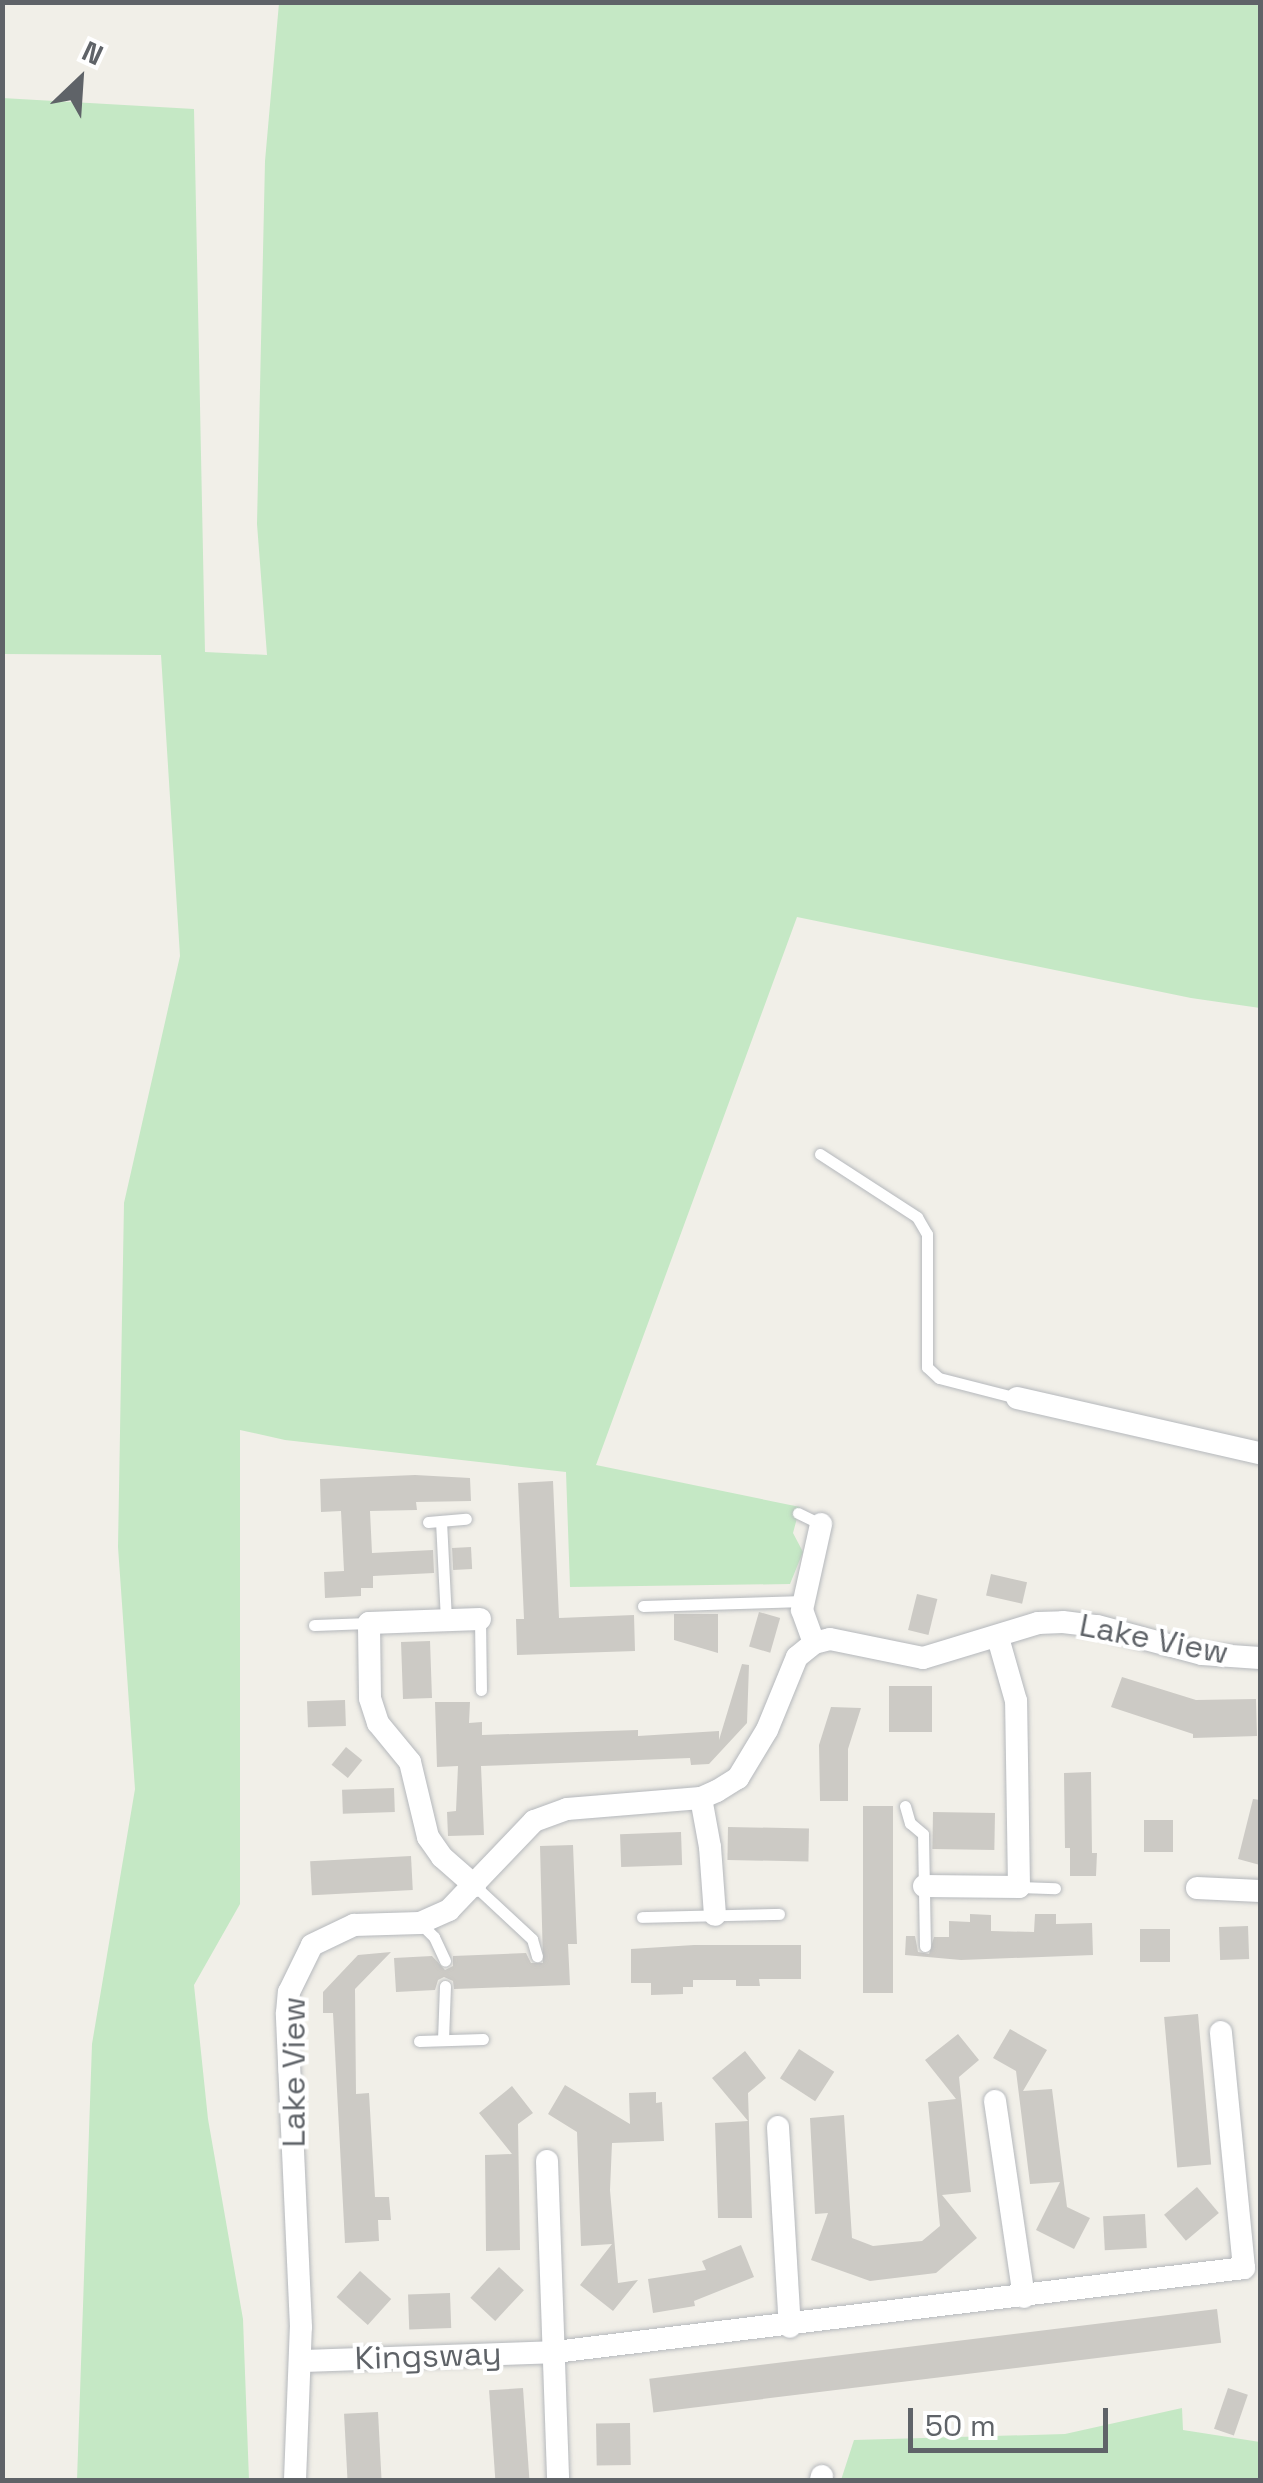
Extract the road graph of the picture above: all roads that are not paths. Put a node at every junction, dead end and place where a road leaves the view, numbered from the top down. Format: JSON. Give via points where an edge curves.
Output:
{"nodes":[{"id":1,"x":820,"y":1154,"type":"dead end"},
{"id":2,"x":1017,"y":1398,"type":"joint"},
{"id":3,"x":1260,"y":1454,"type":"edge"},
{"id":4,"x":798,"y":1514,"type":"dead end"},
{"id":5,"x":466,"y":1519,"type":"dead end"},
{"id":6,"x":821,"y":1524,"type":"joint"},
{"id":7,"x":804,"y":1602,"type":"junction"},
{"id":8,"x":643,"y":1606,"type":"dead end"},
{"id":9,"x":480,"y":1619,"type":"joint"},
{"id":10,"x":446,"y":1620,"type":"junction"},
{"id":11,"x":369,"y":1623,"type":"junction"},
{"id":12,"x":314,"y":1625,"type":"dead end"},
{"id":13,"x":998,"y":1638,"type":"junction"},
{"id":14,"x":814,"y":1643,"type":"junction"},
{"id":15,"x":1260,"y":1658,"type":"edge"},
{"id":16,"x":481,"y":1690,"type":"dead end"},
{"id":17,"x":701,"y":1798,"type":"junction"},
{"id":18,"x":905,"y":1806,"type":"dead end"},
{"id":19,"x":475,"y":1886,"type":"junction"},
{"id":20,"x":924,"y":1886,"type":"junction"},
{"id":21,"x":1019,"y":1887,"type":"junction"},
{"id":22,"x":1055,"y":1888,"type":"dead end"},
{"id":23,"x":1197,"y":1888,"type":"dead end"},
{"id":24,"x":1260,"y":1891,"type":"edge"},
{"id":25,"x":779,"y":1914,"type":"dead end"},
{"id":26,"x":715,"y":1915,"type":"junction"},
{"id":27,"x":642,"y":1917,"type":"dead end"},
{"id":28,"x":420,"y":1922,"type":"junction"},
{"id":29,"x":924,"y":1946,"type":"dead end"},
{"id":30,"x":537,"y":1956,"type":"dead end"},
{"id":31,"x":445,"y":1961,"type":"dead end"},
{"id":32,"x":446,"y":1986,"type":"dead end"},
{"id":33,"x":1221,"y":2032,"type":"dead end"},
{"id":34,"x":484,"y":2039,"type":"dead end"},
{"id":35,"x":443,"y":2040,"type":"junction"},
{"id":36,"x":419,"y":2041,"type":"dead end"},
{"id":37,"x":995,"y":2101,"type":"dead end"},
{"id":38,"x":778,"y":2127,"type":"dead end"},
{"id":39,"x":547,"y":2162,"type":"dead end"},
{"id":40,"x":1252,"y":2268,"type":"edge"},
{"id":41,"x":1024,"y":2297,"type":"junction"},
{"id":42,"x":790,"y":2327,"type":"junction"},
{"id":43,"x":555,"y":2352,"type":"junction"},
{"id":44,"x":301,"y":2362,"type":"junction"},
{"id":45,"x":295,"y":2480,"type":"edge"},
{"id":46,"x":558,"y":2480,"type":"edge"}],
"edges":[{"from":1,"to":2,"type":"lane","via":[[917,1217],[927,1234],[926,1367],[939,1378]]},
{"from":2,"to":3,"type":"street"},
{"from":4,"to":6,"type":"lane"},
{"from":5,"to":10,"type":"lane","via":[[434,1522]]},
{"from":6,"to":7,"type":"street"},
{"from":7,"to":8,"type":"lane"},
{"from":7,"to":14,"type":"street"},
{"from":9,"to":10,"type":"street"},
{"from":9,"to":16,"type":"lane"},
{"from":10,"to":11,"type":"street"},
{"from":11,"to":12,"type":"lane"},
{"from":11,"to":19,"type":"street","via":[[370,1698],[378,1724],[410,1762],[428,1837]]},
{"from":13,"to":14,"type":"street","name":"Lake View","via":[[923,1658],[830,1640]]},
{"from":13,"to":15,"type":"street","name":"Lake View","via":[[1063,1622],[1202,1654]]},
{"from":13,"to":21,"type":"street","via":[[1016,1701]]},
{"from":14,"to":17,"type":"street","name":"Lake View","via":[[797,1657],[767,1730],[738,1778]]},
{"from":17,"to":19,"type":"street","name":"Lake View","via":[[567,1809],[534,1821]]},
{"from":17,"to":26,"type":"street"},
{"from":18,"to":20,"type":"lane","via":[[923,1834]]},
{"from":19,"to":28,"type":"street","name":"Lake View","via":[[448,1910]]},
{"from":19,"to":30,"type":"lane","via":[[532,1939]]},
{"from":20,"to":21,"type":"street"},
{"from":20,"to":29,"type":"lane"},
{"from":21,"to":22,"type":"lane"},
{"from":23,"to":24,"type":"street"},
{"from":25,"to":26,"type":"lane"},
{"from":26,"to":27,"type":"lane"},
{"from":28,"to":31,"type":"lane"},
{"from":28,"to":44,"type":"street","name":"Lake View","via":[[329,1934],[308,1949],[289,1992]]},
{"from":32,"to":35,"type":"lane"},
{"from":33,"to":40,"type":"street","name":"Kingsway"},
{"from":34,"to":35,"type":"lane"},
{"from":35,"to":36,"type":"lane"},
{"from":37,"to":41,"type":"street"},
{"from":38,"to":42,"type":"street"},
{"from":39,"to":43,"type":"street"},
{"from":40,"to":41,"type":"street","name":"Kingsway"},
{"from":41,"to":42,"type":"street","name":"Kingsway"},
{"from":42,"to":43,"type":"street","name":"Kingsway"},
{"from":43,"to":44,"type":"street","name":"Kingsway"},
{"from":43,"to":46,"type":"street"},
{"from":44,"to":45,"type":"street","name":"Lake View"}]}
